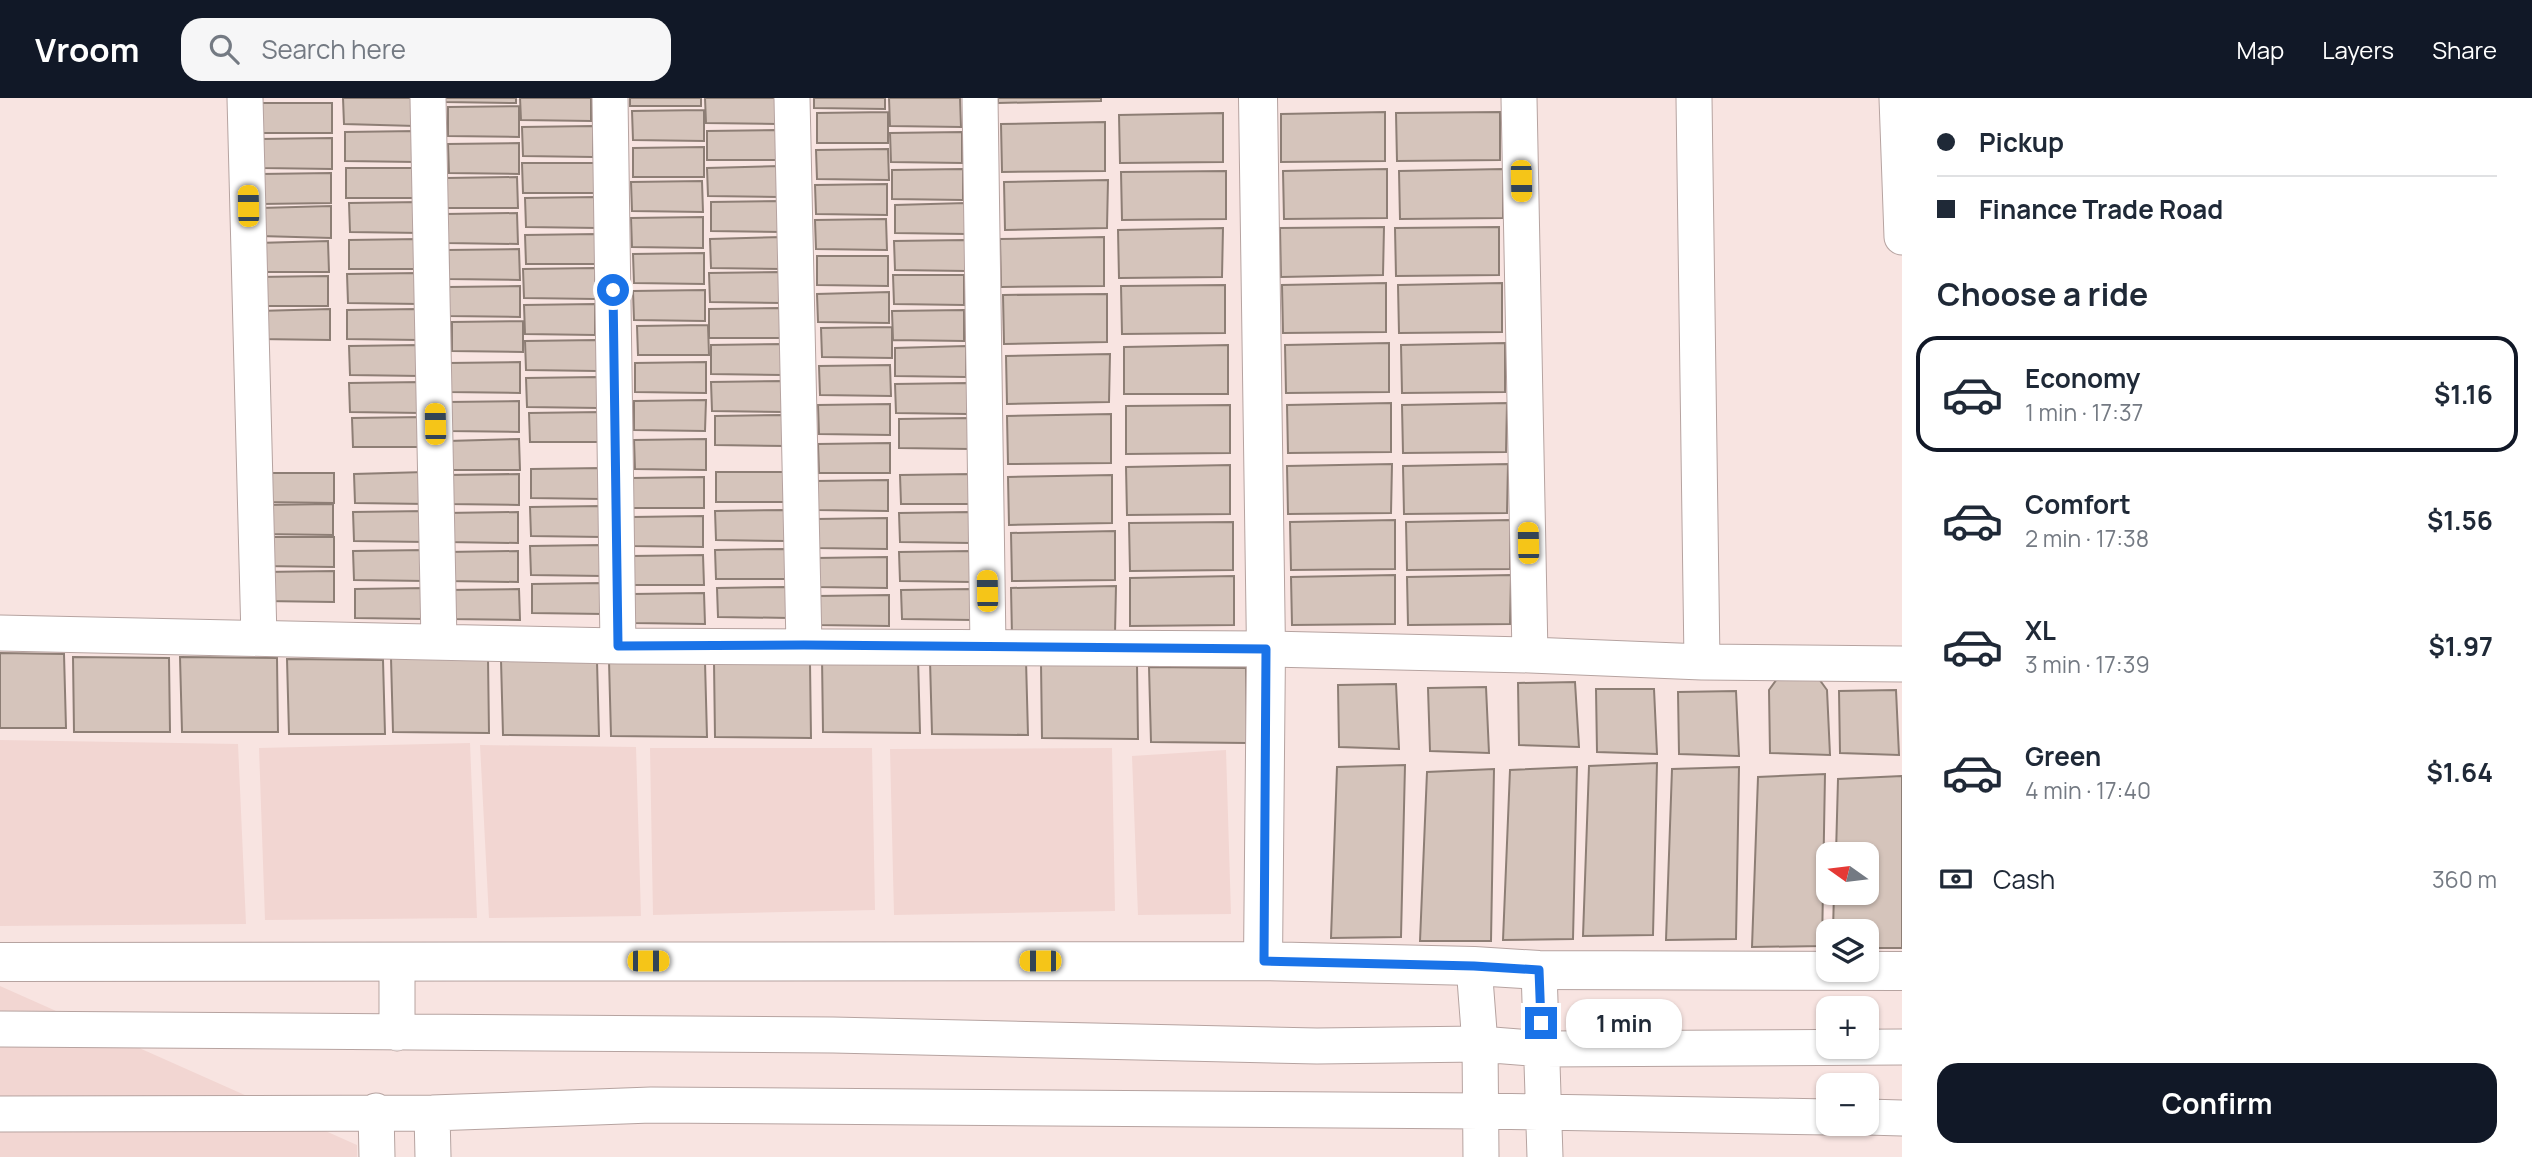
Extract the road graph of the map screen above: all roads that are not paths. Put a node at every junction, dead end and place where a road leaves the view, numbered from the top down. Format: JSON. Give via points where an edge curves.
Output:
{"nodes":[{"id":1,"x":245,"y":98,"type":"edge"},
{"id":2,"x":428,"y":98,"type":"edge"},
{"id":3,"x":610,"y":98,"type":"edge"},
{"id":4,"x":792,"y":98,"type":"edge"},
{"id":5,"x":980,"y":98,"type":"edge"},
{"id":6,"x":1258,"y":98,"type":"edge"},
{"id":7,"x":1519,"y":98,"type":"edge"},
{"id":8,"x":1693,"y":98,"type":"edge"},
{"id":9,"x":1897,"y":98,"type":"edge"},
{"id":10,"x":1902,"y":237,"type":"edge"},
{"id":11,"x":0,"y":633,"type":"edge"},
{"id":12,"x":259,"y":638,"type":"junction"},
{"id":13,"x":439,"y":642,"type":"junction"},
{"id":14,"x":804,"y":645,"type":"junction"},
{"id":15,"x":618,"y":646,"type":"junction"},
{"id":16,"x":988,"y":646,"type":"junction"},
{"id":17,"x":1266,"y":649,"type":"junction"},
{"id":18,"x":1530,"y":654,"type":"junction"},
{"id":19,"x":1702,"y":662,"type":"junction"},
{"id":20,"x":1902,"y":664,"type":"edge"},
{"id":21,"x":1264,"y":961,"type":"junction"},
{"id":22,"x":0,"y":962,"type":"edge"},
{"id":23,"x":397,"y":962,"type":"junction"},
{"id":24,"x":1474,"y":966,"type":"junction"},
{"id":25,"x":1539,"y":970,"type":"junction"},
{"id":26,"x":1902,"y":971,"type":"edge"},
{"id":27,"x":1,"y":1030,"type":"edge"},
{"id":28,"x":397,"y":1033,"type":"junction"},
{"id":29,"x":1480,"y":1044,"type":"junction"},
{"id":30,"x":1902,"y":1048,"type":"edge"},
{"id":31,"x":1543,"y":1049,"type":"junction"},
{"id":32,"x":376,"y":1111,"type":"junction"},
{"id":33,"x":1480,"y":1111,"type":"junction"},
{"id":34,"x":1545,"y":1112,"type":"junction"},
{"id":35,"x":432,"y":1113,"type":"junction"},
{"id":36,"x":0,"y":1114,"type":"edge"},
{"id":37,"x":1816,"y":1117,"type":"edge"},
{"id":38,"x":1879,"y":1117,"type":"edge"},
{"id":39,"x":1902,"y":1118,"type":"edge"},
{"id":40,"x":376,"y":1157,"type":"edge"},
{"id":41,"x":433,"y":1157,"type":"edge"},
{"id":42,"x":1481,"y":1157,"type":"edge"},
{"id":43,"x":1545,"y":1157,"type":"edge"}],
"edges":[{"from":1,"to":12,"type":"street"},
{"from":2,"to":13,"type":"street"},
{"from":3,"to":15,"type":"street"},
{"from":4,"to":14,"type":"street"},
{"from":5,"to":16,"type":"street"},
{"from":6,"to":17,"type":"street"},
{"from":7,"to":18,"type":"street"},
{"from":8,"to":19,"type":"street"},
{"from":9,"to":10,"type":"street"},
{"from":11,"to":12,"type":"street"},
{"from":12,"to":13,"type":"street"},
{"from":13,"to":15,"type":"street"},
{"from":14,"to":15,"type":"street"},
{"from":14,"to":16,"type":"street"},
{"from":16,"to":17,"type":"street"},
{"from":17,"to":18,"type":"street"},
{"from":17,"to":21,"type":"street"},
{"from":18,"to":19,"type":"street"},
{"from":19,"to":20,"type":"street"},
{"from":21,"to":23,"type":"street"},
{"from":21,"to":24,"type":"street"},
{"from":22,"to":23,"type":"street"},
{"from":23,"to":28,"type":"street"},
{"from":24,"to":25,"type":"street"},
{"from":24,"to":29,"type":"street"},
{"from":25,"to":26,"type":"street"},
{"from":25,"to":31,"type":"street"},
{"from":27,"to":28,"type":"street"},
{"from":28,"to":29,"type":"street","via":[[833,1035],[1317,1046]]},
{"from":29,"to":31,"type":"street"},
{"from":29,"to":33,"type":"street"},
{"from":30,"to":31,"type":"street"},
{"from":31,"to":34,"type":"street"},
{"from":32,"to":35,"type":"street"},
{"from":32,"to":36,"type":"street"},
{"from":32,"to":40,"type":"street"},
{"from":33,"to":34,"type":"street"},
{"from":33,"to":35,"type":"street","via":[[651,1105]]},
{"from":33,"to":42,"type":"street"},
{"from":34,"to":37,"type":"street"},
{"from":34,"to":43,"type":"street"},
{"from":35,"to":41,"type":"street"},
{"from":38,"to":39,"type":"street"}]}
